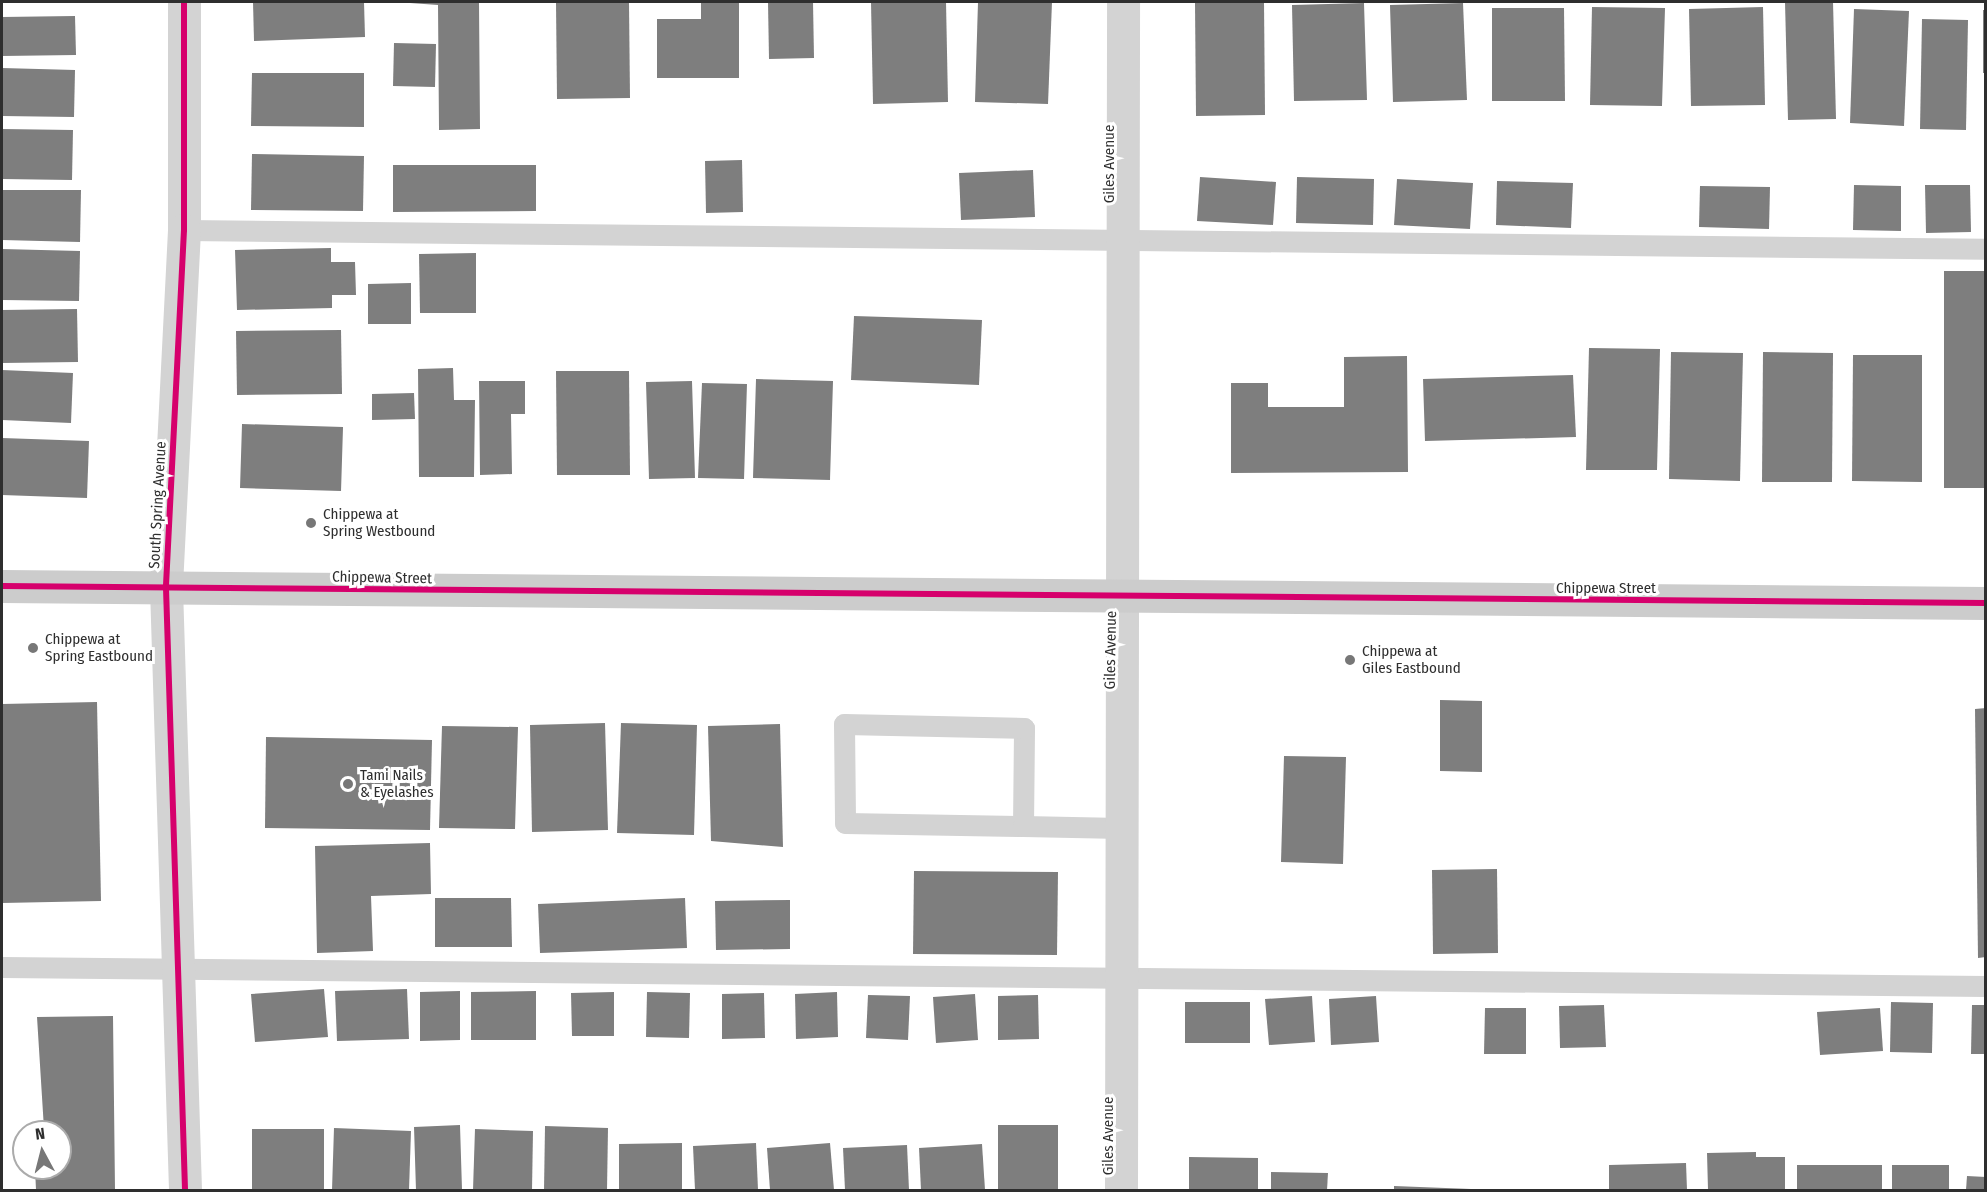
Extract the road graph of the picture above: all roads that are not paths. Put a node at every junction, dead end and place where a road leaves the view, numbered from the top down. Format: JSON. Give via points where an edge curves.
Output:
{"nodes":[{"id":1,"x":184,"y":2,"type":"edge"},
{"id":2,"x":1123,"y":2,"type":"edge"},
{"id":3,"x":184,"y":230,"type":"junction"},
{"id":4,"x":1122,"y":243,"type":"junction"},
{"id":5,"x":1986,"y":249,"type":"edge"},
{"id":6,"x":2,"y":586,"type":"edge"},
{"id":7,"x":166,"y":588,"type":"junction"},
{"id":8,"x":1124,"y":599,"type":"junction"},
{"id":9,"x":1986,"y":603,"type":"edge"},
{"id":10,"x":1023,"y":826,"type":"junction"},
{"id":11,"x":1121,"y":828,"type":"junction"},
{"id":12,"x":2,"y":967,"type":"edge"},
{"id":13,"x":181,"y":969,"type":"junction"},
{"id":14,"x":1122,"y":974,"type":"junction"},
{"id":15,"x":1986,"y":986,"type":"edge"},
{"id":16,"x":185,"y":1191,"type":"edge"},
{"id":17,"x":1121,"y":1191,"type":"edge"}],
"edges":[{"from":1,"to":3,"type":"street","name":"South Spring Avenue"},
{"from":2,"to":4,"type":"street","name":"Giles Avenue"},
{"from":3,"to":4,"type":"lane"},
{"from":3,"to":7,"type":"street","name":"South Spring Avenue"},
{"from":4,"to":5,"type":"lane"},
{"from":4,"to":8,"type":"street","name":"Giles Avenue"},
{"from":6,"to":7,"type":"main road","name":"Chippewa Street"},
{"from":7,"to":8,"type":"main road","name":"Chippewa Street"},
{"from":7,"to":13,"type":"street","name":"South Spring Avenue"},
{"from":8,"to":9,"type":"main road","name":"Chippewa Street"},
{"from":8,"to":11,"type":"street","name":"Giles Avenue"},
{"from":10,"to":10,"type":"lane","via":[[845,823],[844,724],[1024,728]]},
{"from":10,"to":11,"type":"lane"},
{"from":11,"to":14,"type":"street","name":"Giles Avenue"},
{"from":12,"to":13,"type":"lane"},
{"from":13,"to":14,"type":"lane"},
{"from":13,"to":16,"type":"street","name":"South Spring Avenue"},
{"from":14,"to":15,"type":"lane"},
{"from":14,"to":17,"type":"street","name":"Giles Avenue"}]}
